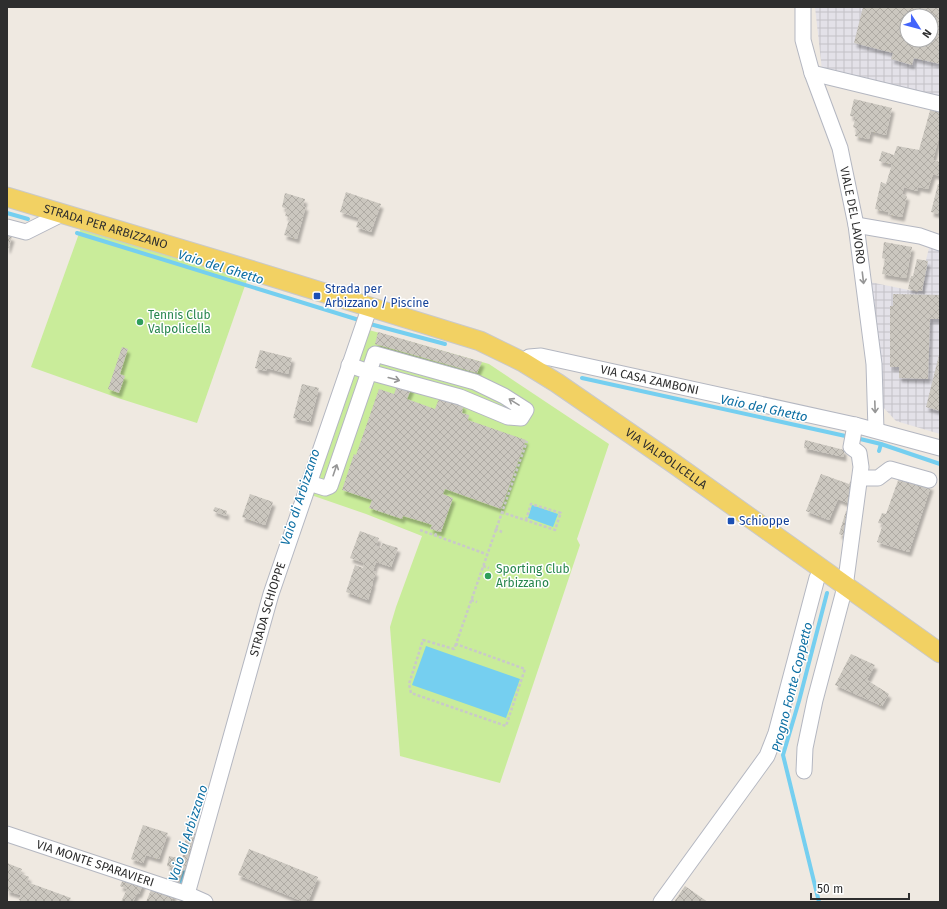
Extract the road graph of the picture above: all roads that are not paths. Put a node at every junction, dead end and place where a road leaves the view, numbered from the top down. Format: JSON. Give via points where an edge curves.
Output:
{"nodes":[{"id":1,"x":803,"y":7,"type":"edge"},
{"id":2,"x":812,"y":73,"type":"junction"},
{"id":3,"x":940,"y":104,"type":"edge"},
{"id":4,"x":7,"y":198,"type":"edge"},
{"id":5,"x":62,"y":214,"type":"junction"},
{"id":6,"x":856,"y":225,"type":"junction"},
{"id":7,"x":7,"y":227,"type":"edge"},
{"id":8,"x":940,"y":242,"type":"edge"},
{"id":9,"x":370,"y":306,"type":"junction"},
{"id":10,"x":480,"y":340,"type":"joint"},
{"id":11,"x":523,"y":362,"type":"junction"},
{"id":12,"x":358,"y":368,"type":"junction"},
{"id":13,"x":876,"y":430,"type":"junction"},
{"id":14,"x":853,"y":435,"type":"junction"},
{"id":15,"x":940,"y":448,"type":"edge"},
{"id":16,"x":860,"y":478,"type":"junction"},
{"id":17,"x":929,"y":480,"type":"dead end"},
{"id":18,"x":308,"y":484,"type":"junction"},
{"id":19,"x":822,"y":570,"type":"junction"},
{"id":20,"x":845,"y":586,"type":"junction"},
{"id":21,"x":940,"y":654,"type":"edge"},
{"id":22,"x":804,"y":771,"type":"dead end"},
{"id":23,"x":7,"y":834,"type":"edge"},
{"id":24,"x":194,"y":899,"type":"edge"},
{"id":25,"x":662,"y":902,"type":"edge"}],
"edges":[{"from":1,"to":2,"type":"street","name":"VIALE DEL LAVORO","via":[[803,40]]},
{"from":2,"to":3,"type":"street"},
{"from":2,"to":6,"type":"street","name":"VIALE DEL LAVORO","via":[[840,148]]},
{"from":4,"to":5,"type":"main road","name":"STRADA PER ARBIZZANO"},
{"from":5,"to":7,"type":"street","via":[[26,232]]},
{"from":5,"to":9,"type":"main road","name":"STRADA PER ARBIZZANO"},
{"from":6,"to":8,"type":"street"},
{"from":6,"to":13,"type":"street","name":"VIALE DEL LAVORO","one_way":true,"via":[[874,364]]},
{"from":9,"to":10,"type":"main road","name":"STRADA PER ARBIZZANO"},
{"from":9,"to":12,"type":"street","name":"STRADA SCHIOPPE"},
{"from":10,"to":11,"type":"main road","name":"VIA VALPOLICELLA"},
{"from":11,"to":14,"type":"street","name":"VIA CASA ZAMBONI","via":[[529,357],[541,356]]},
{"from":11,"to":19,"type":"main road","name":"VIA VALPOLICELLA","via":[[557,382],[667,458]]},
{"from":12,"to":12,"type":"street","one_way":true,"via":[[460,397],[508,417],[521,418],[526,410],[475,382],[375,354]]},
{"from":12,"to":18,"type":"street","name":"STRADA SCHIOPPE"},
{"from":18,"to":12,"type":"street","one_way":true,"via":[[325,488],[330,486]]},
{"from":13,"to":14,"type":"street","name":"VIA CASA ZAMBONI"},
{"from":13,"to":15,"type":"street","name":"VIA CASA ZAMBONI"},
{"from":14,"to":16,"type":"street","via":[[859,453]]},
{"from":16,"to":17,"type":"street","via":[[878,478],[890,469]]},
{"from":16,"to":20,"type":"street"},
{"from":18,"to":24,"type":"street","name":"STRADA SCHIOPPE","via":[[270,594]]},
{"from":19,"to":20,"type":"main road","name":"VIA VALPOLICELLA"},
{"from":19,"to":25,"type":"street","via":[[817,578],[768,756]]},
{"from":20,"to":21,"type":"main road","name":"VIA VALPOLICELLA"},
{"from":20,"to":22,"type":"street","via":[[815,700],[805,748]]},
{"from":23,"to":24,"type":"street","name":"VIA MONTE SPARAVIERI"}]}
